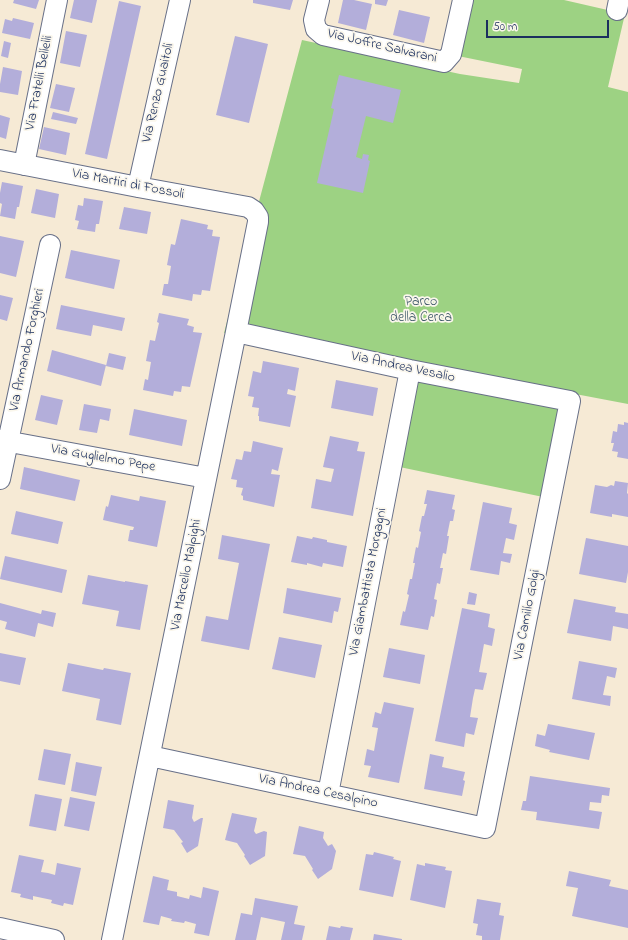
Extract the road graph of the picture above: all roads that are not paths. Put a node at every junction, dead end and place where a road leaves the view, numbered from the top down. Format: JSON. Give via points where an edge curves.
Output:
{"nodes":[{"id":1,"x":57,"y":0,"type":"edge"},
{"id":2,"x":180,"y":0,"type":"edge"},
{"id":3,"x":319,"y":0,"type":"edge"},
{"id":4,"x":463,"y":0,"type":"edge"},
{"id":5,"x":0,"y":160,"type":"edge"},
{"id":6,"x":24,"y":165,"type":"junction"},
{"id":7,"x":138,"y":187,"type":"junction"},
{"id":8,"x":254,"y":211,"type":"joint"},
{"id":9,"x":50,"y":245,"type":"dead end"},
{"id":10,"x":236,"y":332,"type":"junction"},
{"id":11,"x":410,"y":370,"type":"junction"},
{"id":12,"x":570,"y":401,"type":"joint"},
{"id":13,"x":4,"y":441,"type":"edge"},
{"id":14,"x":206,"y":478,"type":"junction"},
{"id":15,"x":0,"y":479,"type":"edge"},
{"id":16,"x":150,"y":756,"type":"junction"},
{"id":17,"x":328,"y":794,"type":"junction"},
{"id":18,"x":485,"y":828,"type":"joint"},
{"id":19,"x":0,"y":928,"type":"edge"},
{"id":20,"x":54,"y":940,"type":"edge"},
{"id":21,"x":112,"y":940,"type":"edge"}],
"edges":[{"from":1,"to":6,"type":"street","name":"Via Fratelli Bellelli"},
{"from":2,"to":7,"type":"street","name":"Via Renzo Guaitoli"},
{"from":3,"to":4,"type":"street","name":"Via Joffre Salvarani","via":[[314,20],[316,29],[323,35],[444,62],[451,54]]},
{"from":5,"to":6,"type":"street","name":"Via Martiri di Fossoli"},
{"from":6,"to":7,"type":"street","name":"Via Martiri di Fossoli"},
{"from":7,"to":8,"type":"street","name":"Via Martiri di Fossoli","via":[[248,207]]},
{"from":8,"to":10,"type":"street","name":"Via Marcello Malpighi","via":[[258,222]]},
{"from":9,"to":13,"type":"street","name":"Via Armando Forghieri"},
{"from":10,"to":11,"type":"street","name":"Via Andrea Vesalio"},
{"from":10,"to":14,"type":"street","name":"Via Marcello Malpighi"},
{"from":11,"to":12,"type":"street","name":"Via Andrea Vesalio"},
{"from":11,"to":17,"type":"street","name":"Via Giambattista Morgagni"},
{"from":12,"to":18,"type":"street","name":"Via Camillo Golgi"},
{"from":13,"to":14,"type":"street","name":"Via Guglielmo Pepe"},
{"from":13,"to":15,"type":"street","name":"Via Armando Forghieri"},
{"from":14,"to":16,"type":"street","name":"Via Marcello Malpighi"},
{"from":16,"to":17,"type":"street","name":"Via Andrea Cesalpino"},
{"from":16,"to":21,"type":"street","name":"Via Marcello Malpighi"},
{"from":17,"to":18,"type":"street","name":"Via Andrea Cesalpino"},
{"from":19,"to":20,"type":"street"}]}
